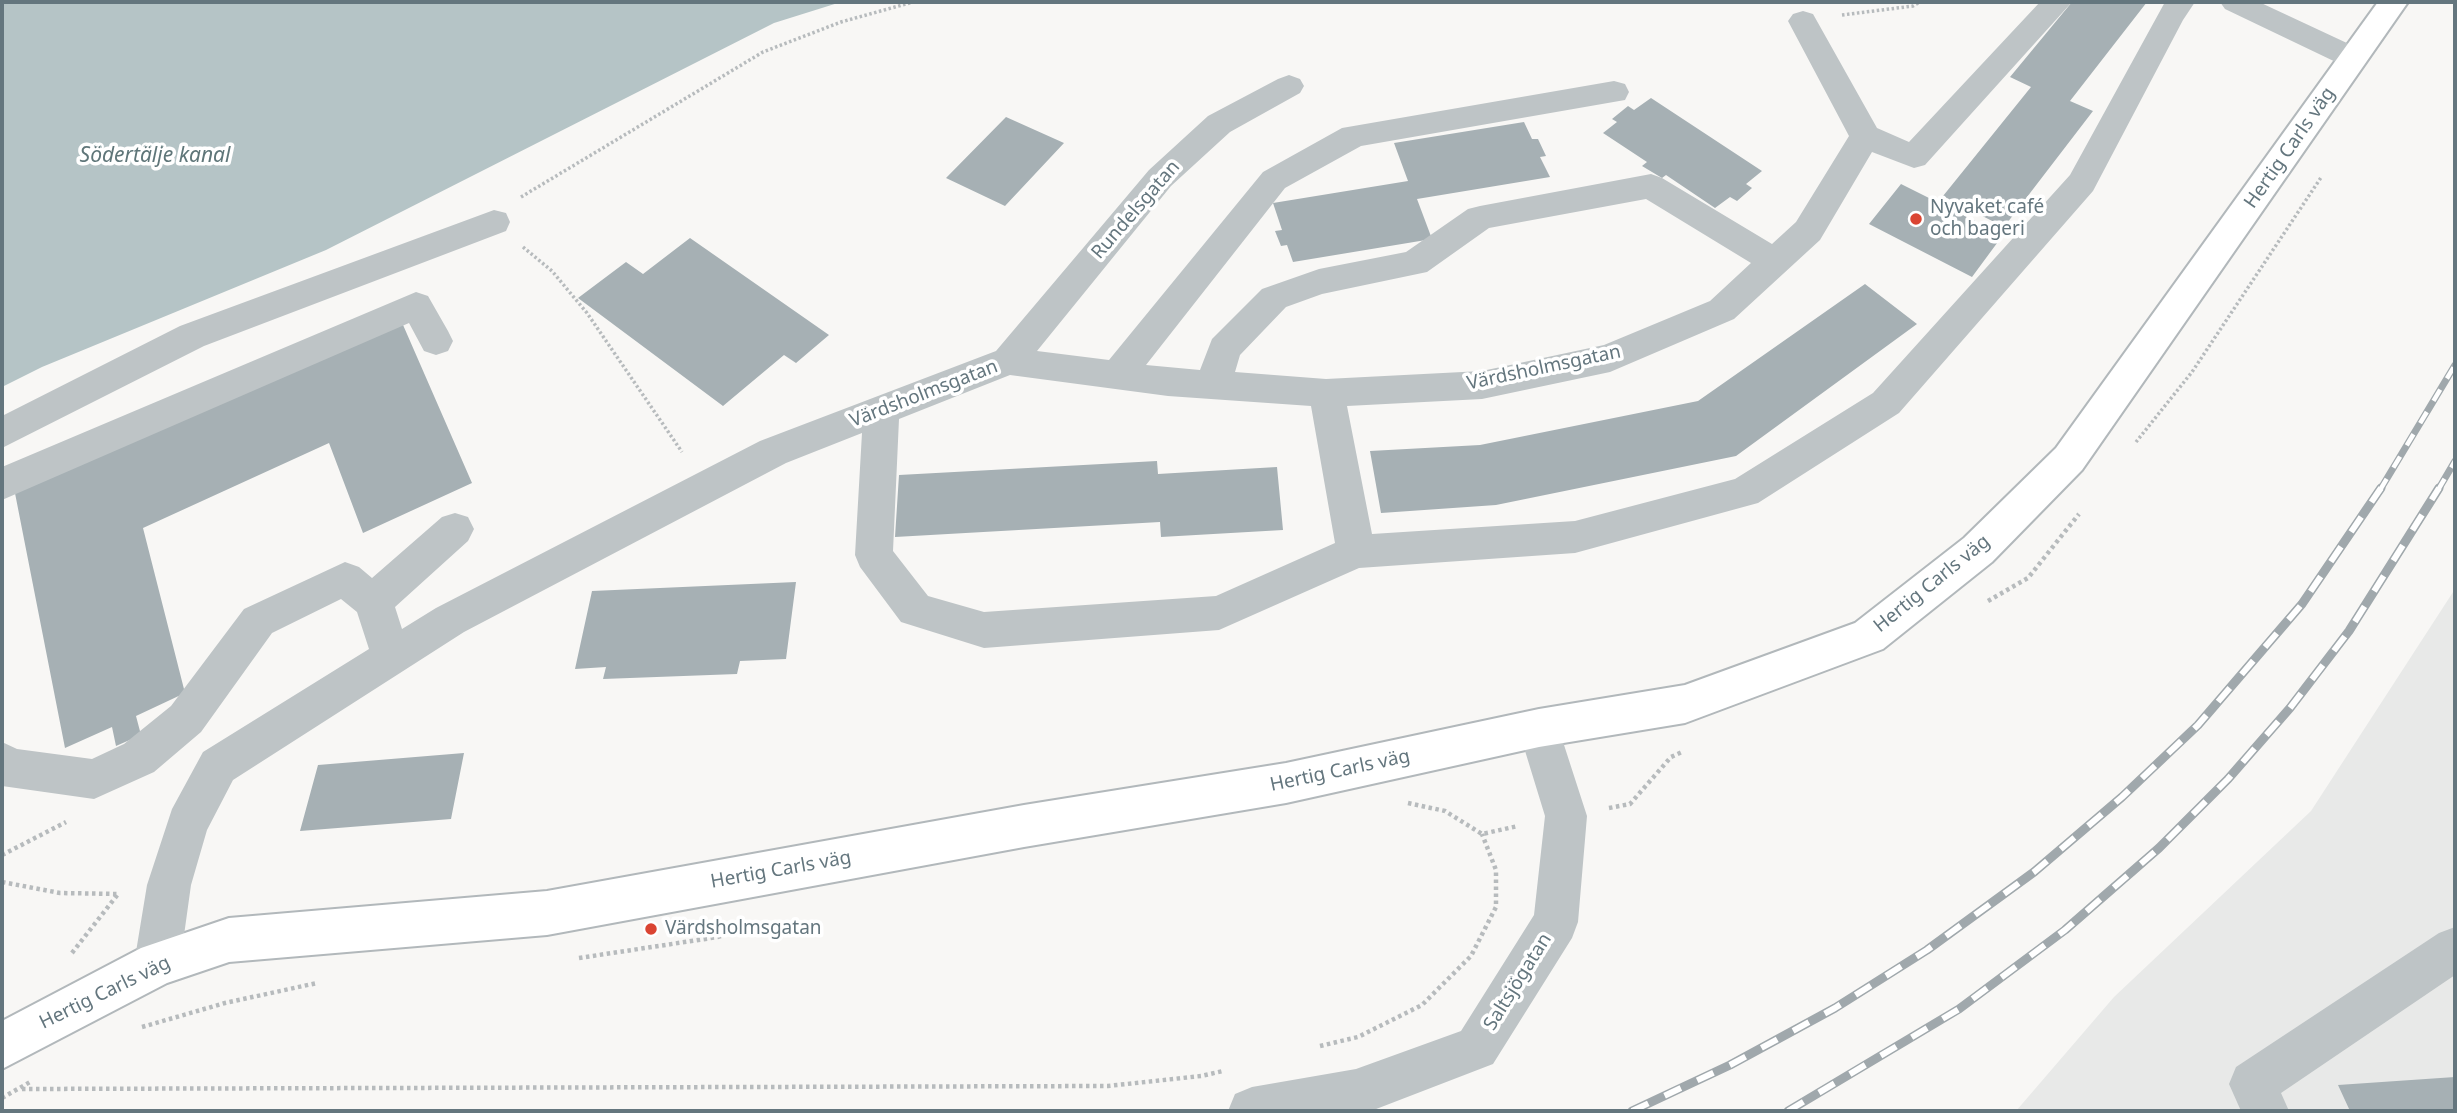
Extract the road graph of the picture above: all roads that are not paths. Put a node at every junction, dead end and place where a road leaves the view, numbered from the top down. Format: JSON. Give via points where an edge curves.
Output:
{"nodes":[{"id":1,"x":2057,"y":2,"type":"edge"},
{"id":2,"x":2181,"y":2,"type":"edge"},
{"id":3,"x":2235,"y":2,"type":"edge"},
{"id":4,"x":2393,"y":2,"type":"edge"},
{"id":5,"x":1802,"y":21,"type":"road end"},
{"id":6,"x":2353,"y":58,"type":"junction"},
{"id":7,"x":1289,"y":86,"type":"dead end"},
{"id":8,"x":1614,"y":92,"type":"dead end"},
{"id":9,"x":1865,"y":136,"type":"junction"},
{"id":10,"x":494,"y":222,"type":"road end"},
{"id":11,"x":1775,"y":262,"type":"junction"},
{"id":12,"x":436,"y":341,"type":"dead end"},
{"id":13,"x":1008,"y":361,"type":"junction"},
{"id":14,"x":1118,"y":375,"type":"junction"},
{"id":15,"x":1214,"y":385,"type":"junction"},
{"id":16,"x":1326,"y":393,"type":"junction"},
{"id":17,"x":881,"y":410,"type":"junction"},
{"id":18,"x":2,"y":433,"type":"edge"},
{"id":19,"x":2,"y":484,"type":"edge"},
{"id":20,"x":455,"y":529,"type":"dead end"},
{"id":21,"x":1356,"y":552,"type":"junction"},
{"id":22,"x":373,"y":602,"type":"junction"},
{"id":23,"x":392,"y":656,"type":"junction"},
{"id":24,"x":1539,"y":729,"type":"junction"},
{"id":25,"x":2,"y":762,"type":"edge"},
{"id":26,"x":2455,"y":949,"type":"edge"},
{"id":27,"x":157,"y":964,"type":"junction"},
{"id":28,"x":10,"y":1042,"type":"edge"},
{"id":29,"x":1252,"y":1111,"type":"edge"},
{"id":30,"x":2265,"y":1111,"type":"edge"}],
"edges":[{"from":1,"to":9,"type":"street","via":[[1914,157]]},
{"from":2,"to":21,"type":"street","via":[[2082,183],[1886,403],[1745,492],[1575,537]]},
{"from":3,"to":6,"type":"street"},
{"from":4,"to":6,"type":"main road","name":"Hertig Carls väg"},
{"from":5,"to":9,"type":"street"},
{"from":6,"to":24,"type":"main road","name":"Hertig Carls väg","via":[[2069,459],[1978,550],[1869,636],[1685,704]]},
{"from":7,"to":13,"type":"street","name":"Rundelsgatan","via":[[1219,124],[1160,178]]},
{"from":8,"to":14,"type":"street","via":[[1353,136],[1274,180]]},
{"from":9,"to":11,"type":"street","name":"Värdsholmsgatan","via":[[1808,232]]},
{"from":10,"to":18,"type":"street","via":[[192,336]]},
{"from":11,"to":15,"type":"street","via":[[1651,186],[1480,218],[1415,263],[1319,282],[1274,298],[1224,349]]},
{"from":11,"to":16,"type":"street","name":"Värdsholmsgatan","via":[[1722,310],[1610,358],[1482,385]]},
{"from":12,"to":19,"type":"street","via":[[416,305]]},
{"from":13,"to":14,"type":"street","name":"Värdsholmsgatan"},
{"from":13,"to":17,"type":"street","name":"Värdsholmsgatan"},
{"from":14,"to":15,"type":"street","name":"Värdsholmsgatan"},
{"from":15,"to":16,"type":"street","name":"Värdsholmsgatan"},
{"from":16,"to":21,"type":"street"},
{"from":17,"to":21,"type":"street","via":[[874,555],[915,610],[984,630],[1219,613]]},
{"from":17,"to":23,"type":"street","name":"Värdsholmsgatan","via":[[773,452],[450,620]]},
{"from":20,"to":22,"type":"street"},
{"from":22,"to":23,"type":"street"},
{"from":22,"to":25,"type":"street","via":[[345,579],[258,621],[186,719],[139,758],[94,779],[4,767]]},
{"from":23,"to":27,"type":"street","name":"Värdsholmsgatan","via":[[218,766],[187,824],[169,886]]},
{"from":24,"to":27,"type":"main road","name":"Hertig Carls väg","via":[[1286,783],[547,913],[229,940]]},
{"from":24,"to":29,"type":"street","name":"Saltsjögatan","via":[[1566,816],[1556,922],[1476,1048],[1356,1093]]},
{"from":26,"to":30,"type":"street","via":[[2253,1084]]},
{"from":27,"to":28,"type":"main road","name":"Hertig Carls väg"}]}
